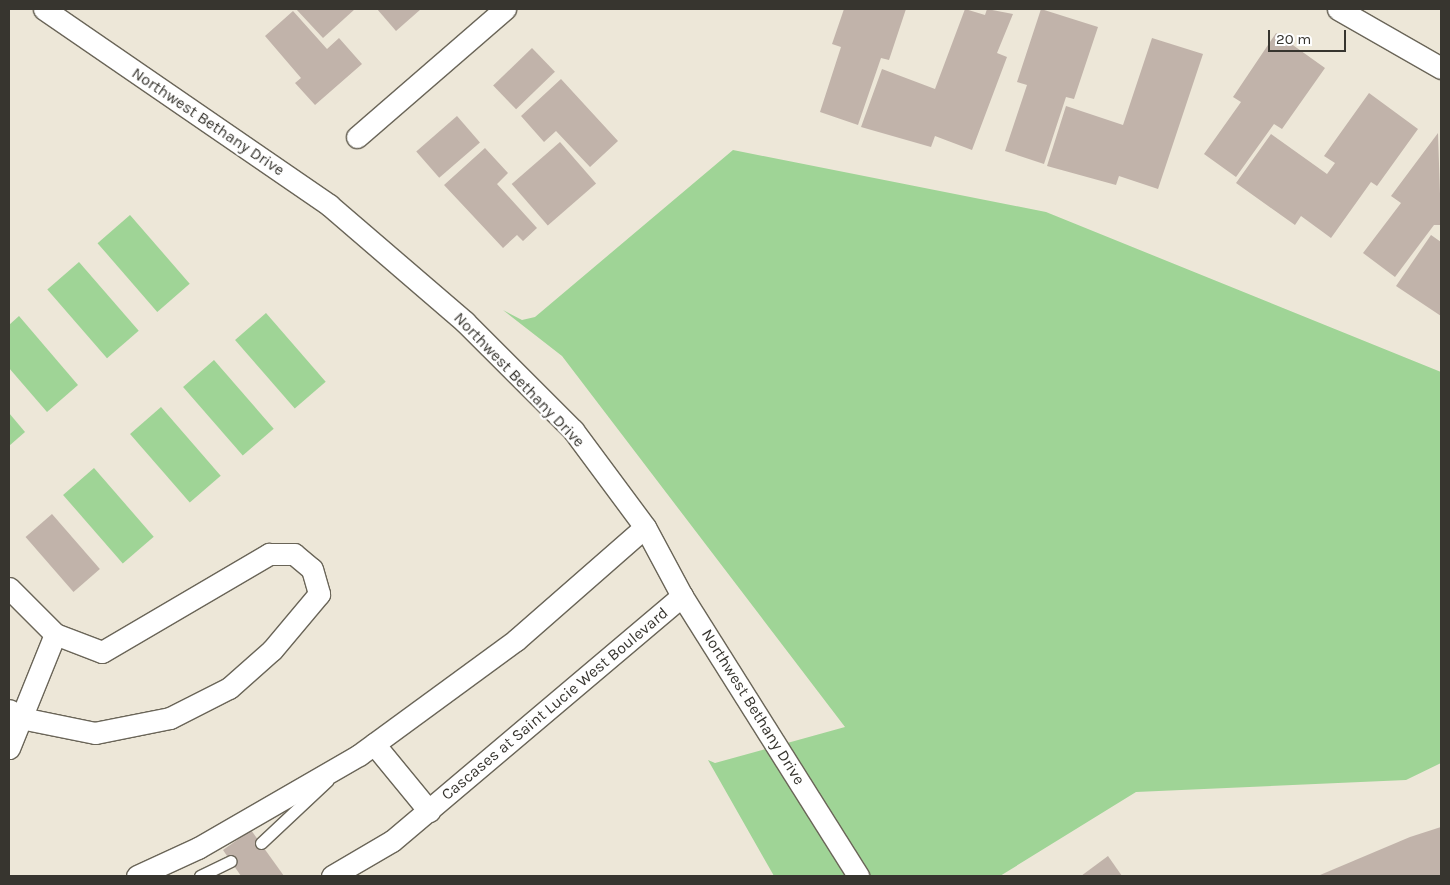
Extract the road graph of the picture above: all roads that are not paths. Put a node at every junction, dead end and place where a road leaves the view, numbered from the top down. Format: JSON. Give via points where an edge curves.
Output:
{"nodes":[{"id":1,"x":44,"y":9,"type":"edge"},
{"id":2,"x":505,"y":9,"type":"edge"},
{"id":3,"x":1338,"y":9,"type":"edge"},
{"id":4,"x":1441,"y":68,"type":"edge"},
{"id":5,"x":357,"y":137,"type":"dead end"},
{"id":6,"x":645,"y":527,"type":"junction"},
{"id":7,"x":9,"y":588,"type":"edge"},
{"id":8,"x":682,"y":596,"type":"junction"},
{"id":9,"x":55,"y":634,"type":"junction"},
{"id":10,"x":15,"y":714,"type":"edge"},
{"id":11,"x":374,"y":744,"type":"junction"},
{"id":12,"x":9,"y":748,"type":"edge"},
{"id":13,"x":344,"y":764,"type":"junction"},
{"id":14,"x":429,"y":811,"type":"junction"},
{"id":15,"x":261,"y":843,"type":"dead end"},
{"id":16,"x":231,"y":862,"type":"dead end"},
{"id":17,"x":137,"y":876,"type":"edge"},
{"id":18,"x":200,"y":876,"type":"edge"},
{"id":19,"x":332,"y":876,"type":"edge"},
{"id":20,"x":858,"y":876,"type":"edge"}],
"edges":[{"from":1,"to":6,"type":"street","name":"Northwest Bethany Drive","via":[[329,205],[465,322],[573,430]]},
{"from":2,"to":5,"type":"street"},
{"from":3,"to":4,"type":"street"},
{"from":6,"to":8,"type":"street","name":"Northwest Bethany Drive"},
{"from":6,"to":11,"type":"street","via":[[516,640]]},
{"from":7,"to":9,"type":"street"},
{"from":8,"to":14,"type":"street","name":"Cascases at Saint Lucie West Boulevard"},
{"from":8,"to":20,"type":"street","name":"Northwest Bethany Drive"},
{"from":9,"to":10,"type":"street"},
{"from":9,"to":10,"type":"street","via":[[102,652],[269,554],[294,554],[312,569],[319,594],[272,650],[229,688],[170,718],[95,733]]},
{"from":10,"to":12,"type":"street"},
{"from":11,"to":13,"type":"street"},
{"from":11,"to":14,"type":"street","name":"Cascases at Saint Lucie West Boulevard"},
{"from":13,"to":15,"type":"lane","via":[[294,816]]},
{"from":13,"to":17,"type":"street","via":[[198,848]]},
{"from":14,"to":19,"type":"street","name":"Cascases at Saint Lucie West Boulevard","via":[[392,841]]},
{"from":16,"to":18,"type":"lane"}]}
